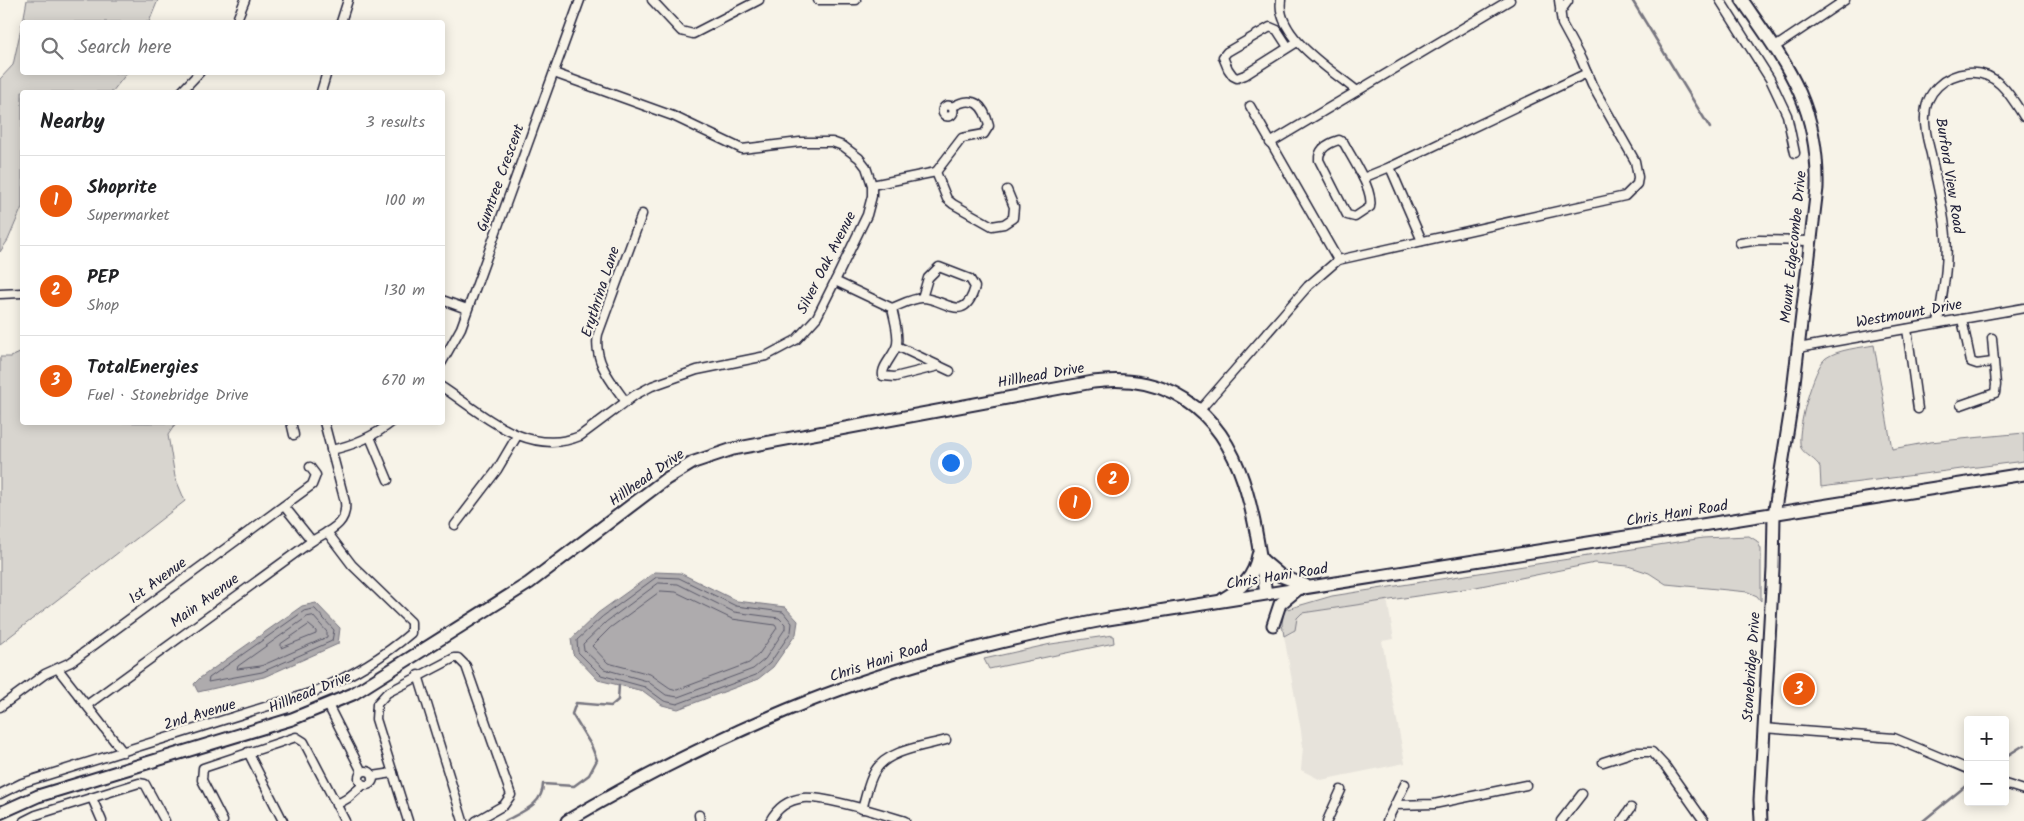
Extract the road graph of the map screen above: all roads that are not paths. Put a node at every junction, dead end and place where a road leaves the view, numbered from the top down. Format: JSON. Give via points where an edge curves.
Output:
{"nodes":[{"id":1,"x":245,"y":0,"type":"edge"},
{"id":2,"x":348,"y":0,"type":"edge"},
{"id":3,"x":580,"y":0,"type":"edge"},
{"id":4,"x":652,"y":0,"type":"edge"},
{"id":5,"x":759,"y":0,"type":"edge"},
{"id":6,"x":818,"y":0,"type":"edge"},
{"id":7,"x":856,"y":0,"type":"edge"},
{"id":8,"x":1281,"y":0,"type":"edge"},
{"id":9,"x":1510,"y":0,"type":"edge"},
{"id":10,"x":1565,"y":0,"type":"edge"},
{"id":11,"x":1720,"y":0,"type":"edge"},
{"id":12,"x":1742,"y":0,"type":"edge"},
{"id":13,"x":1845,"y":0,"type":"edge"},
{"id":14,"x":237,"y":20,"type":"edge"},
{"id":15,"x":342,"y":20,"type":"edge"},
{"id":16,"x":1297,"y":42,"type":"junction"},
{"id":17,"x":1288,"y":47,"type":"junction"},
{"id":18,"x":1775,"y":47,"type":"junction"},
{"id":19,"x":554,"y":73,"type":"junction"},
{"id":20,"x":1587,"y":74,"type":"junction"},
{"id":21,"x":197,"y":75,"type":"edge"},
{"id":22,"x":325,"y":75,"type":"edge"},
{"id":23,"x":182,"y":90,"type":"edge"},
{"id":24,"x":322,"y":90,"type":"edge"},
{"id":25,"x":1357,"y":91,"type":"junction"},
{"id":26,"x":1250,"y":106,"type":"dead end"},
{"id":27,"x":952,"y":107,"type":"dead end"},
{"id":28,"x":2024,"y":117,"type":"edge"},
{"id":29,"x":1270,"y":143,"type":"junction"},
{"id":30,"x":1795,"y":152,"type":"dead end"},
{"id":31,"x":1390,"y":167,"type":"junction"},
{"id":32,"x":936,"y":172,"type":"junction"},
{"id":33,"x":1363,"y":178,"type":"junction"},
{"id":34,"x":872,"y":185,"type":"junction"},
{"id":35,"x":1007,"y":190,"type":"dead end"},
{"id":36,"x":642,"y":214,"type":"dead end"},
{"id":37,"x":1422,"y":241,"type":"junction"},
{"id":38,"x":1811,"y":241,"type":"junction"},
{"id":39,"x":1740,"y":243,"type":"dead end"},
{"id":40,"x":1338,"y":260,"type":"junction"},
{"id":41,"x":835,"y":281,"type":"junction"},
{"id":42,"x":20,"y":293,"type":"edge"},
{"id":43,"x":0,"y":294,"type":"edge"},
{"id":44,"x":922,"y":298,"type":"junction"},
{"id":45,"x":445,"y":301,"type":"edge"},
{"id":46,"x":892,"y":308,"type":"junction"},
{"id":47,"x":2024,"y":308,"type":"edge"},
{"id":48,"x":468,"y":309,"type":"junction"},
{"id":49,"x":1962,"y":319,"type":"junction"},
{"id":50,"x":1938,"y":323,"type":"junction"},
{"id":51,"x":1907,"y":329,"type":"junction"},
{"id":52,"x":1992,"y":338,"type":"dead end"},
{"id":53,"x":897,"y":346,"type":"junction"},
{"id":54,"x":1798,"y":348,"type":"junction"},
{"id":55,"x":445,"y":358,"type":"edge"},
{"id":56,"x":1993,"y":362,"type":"junction"},
{"id":57,"x":939,"y":366,"type":"junction"},
{"id":58,"x":950,"y":371,"type":"dead end"},
{"id":59,"x":445,"y":389,"type":"edge"},
{"id":60,"x":626,"y":402,"type":"junction"},
{"id":61,"x":1961,"y":405,"type":"dead end"},
{"id":62,"x":1918,"y":408,"type":"dead end"},
{"id":63,"x":1200,"y":410,"type":"junction"},
{"id":64,"x":292,"y":425,"type":"edge"},
{"id":65,"x":325,"y":425,"type":"edge"},
{"id":66,"x":388,"y":425,"type":"edge"},
{"id":67,"x":294,"y":435,"type":"dead end"},
{"id":68,"x":517,"y":436,"type":"junction"},
{"id":69,"x":370,"y":437,"type":"junction"},
{"id":70,"x":331,"y":450,"type":"junction"},
{"id":71,"x":310,"y":467,"type":"dead end"},
{"id":72,"x":2024,"y":474,"type":"edge"},
{"id":73,"x":388,"y":480,"type":"dead end"},
{"id":74,"x":284,"y":506,"type":"junction"},
{"id":75,"x":1774,"y":515,"type":"junction"},
{"id":76,"x":455,"y":525,"type":"dead end"},
{"id":77,"x":327,"y":532,"type":"junction"},
{"id":78,"x":312,"y":541,"type":"junction"},
{"id":79,"x":1260,"y":554,"type":"junction"},
{"id":80,"x":1306,"y":587,"type":"junction"},
{"id":81,"x":1266,"y":593,"type":"junction"},
{"id":82,"x":1218,"y":602,"type":"junction"},
{"id":83,"x":1273,"y":625,"type":"dead end"},
{"id":84,"x":58,"y":669,"type":"junction"},
{"id":85,"x":418,"y":675,"type":"junction"},
{"id":86,"x":87,"y":705,"type":"junction"},
{"id":87,"x":328,"y":705,"type":"junction"},
{"id":88,"x":0,"y":707,"type":"edge"},
{"id":89,"x":1763,"y":728,"type":"junction"},
{"id":90,"x":946,"y":740,"type":"dead end"},
{"id":91,"x":123,"y":752,"type":"junction"},
{"id":92,"x":248,"y":752,"type":"junction"},
{"id":93,"x":1603,"y":762,"type":"dead end"},
{"id":94,"x":1964,"y":767,"type":"edge"},
{"id":95,"x":362,"y":772,"type":"junction"},
{"id":96,"x":393,"y":773,"type":"junction"},
{"id":97,"x":373,"y":776,"type":"junction"},
{"id":98,"x":1405,"y":784,"type":"dead end"},
{"id":99,"x":363,"y":785,"type":"junction"},
{"id":100,"x":1526,"y":785,"type":"dead end"},
{"id":101,"x":2009,"y":785,"type":"edge"},
{"id":102,"x":1341,"y":790,"type":"dead end"},
{"id":103,"x":2024,"y":790,"type":"edge"},
{"id":104,"x":0,"y":794,"type":"edge"},
{"id":105,"x":1582,"y":794,"type":"dead end"},
{"id":106,"x":92,"y":798,"type":"junction"},
{"id":107,"x":336,"y":805,"type":"junction"},
{"id":108,"x":1395,"y":805,"type":"junction"},
{"id":109,"x":1631,"y":808,"type":"dead end"},
{"id":110,"x":862,"y":809,"type":"junction"},
{"id":111,"x":0,"y":813,"type":"edge"},
{"id":112,"x":38,"y":818,"type":"edge"},
{"id":113,"x":24,"y":821,"type":"edge"},
{"id":114,"x":102,"y":821,"type":"edge"},
{"id":115,"x":165,"y":821,"type":"edge"},
{"id":116,"x":223,"y":821,"type":"edge"},
{"id":117,"x":283,"y":821,"type":"edge"},
{"id":118,"x":345,"y":821,"type":"edge"},
{"id":119,"x":408,"y":821,"type":"edge"},
{"id":120,"x":463,"y":821,"type":"edge"},
{"id":121,"x":476,"y":821,"type":"edge"},
{"id":122,"x":567,"y":821,"type":"edge"},
{"id":123,"x":770,"y":821,"type":"edge"},
{"id":124,"x":905,"y":821,"type":"edge"},
{"id":125,"x":1327,"y":821,"type":"edge"},
{"id":126,"x":1387,"y":821,"type":"edge"},
{"id":127,"x":1561,"y":821,"type":"edge"},
{"id":128,"x":1622,"y":821,"type":"edge"},
{"id":129,"x":1704,"y":821,"type":"edge"},
{"id":130,"x":1761,"y":821,"type":"edge"}],
"edges":[{"from":1,"to":14,"type":"street"},
{"from":2,"to":15,"type":"street"},
{"from":3,"to":19,"type":"street","name":"Gumtree Crescent"},
{"from":4,"to":5,"type":"street","via":[[681,31],[693,34]]},
{"from":6,"to":7,"type":"street"},
{"from":8,"to":16,"type":"street","via":[[1283,16]]},
{"from":9,"to":25,"type":"street"},
{"from":10,"to":20,"type":"street","via":[[1559,14]]},
{"from":11,"to":30,"type":"street","via":[[1770,79],[1787,115]]},
{"from":12,"to":18,"type":"street","name":"Mount Edgecombe Drive"},
{"from":13,"to":18,"type":"street"},
{"from":16,"to":17,"type":"street"},
{"from":16,"to":25,"type":"street"},
{"from":17,"to":17,"type":"street","via":[[1241,77],[1233,76],[1223,57],[1270,27],[1277,30]]},
{"from":18,"to":38,"type":"street","name":"Mount Edgecombe Drive","via":[[1804,101],[1816,142],[1817,188]]},
{"from":19,"to":34,"type":"street","via":[[673,116],[742,149],[832,142],[843,146],[862,162]]},
{"from":19,"to":48,"type":"street","name":"Gumtree Crescent"},
{"from":20,"to":31,"type":"street"},
{"from":20,"to":37,"type":"street","via":[[1635,161],[1638,177],[1631,191],[1615,199]]},
{"from":21,"to":23,"type":"street"},
{"from":22,"to":24,"type":"street"},
{"from":25,"to":29,"type":"street"},
{"from":26,"to":29,"type":"street"},
{"from":27,"to":32,"type":"street","via":[[966,102],[978,103],[989,126],[984,134],[962,138]]},
{"from":28,"to":50,"type":"street","name":"Burford View Road","via":[[1998,80],[1985,74],[1971,72],[1946,79],[1928,101],[1924,116],[1946,238]]},
{"from":29,"to":40,"type":"street"},
{"from":31,"to":33,"type":"street"},
{"from":31,"to":37,"type":"street"},
{"from":32,"to":34,"type":"street"},
{"from":32,"to":35,"type":"street","via":[[950,202],[992,226],[1013,218],[1014,207]]},
{"from":33,"to":33,"type":"street","via":[[1370,208],[1351,217],[1321,166],[1320,151],[1334,141],[1342,141]]},
{"from":34,"to":41,"type":"street","name":"Silver Oak Avenue","via":[[867,215]]},
{"from":36,"to":60,"type":"street","name":"Erythrina Lane","via":[[596,344],[603,367]]},
{"from":37,"to":40,"type":"street"},
{"from":38,"to":39,"type":"street"},
{"from":38,"to":54,"type":"street","name":"Mount Edgecombe Drive"},
{"from":40,"to":63,"type":"street","via":[[1308,286]]},
{"from":41,"to":46,"type":"street"},
{"from":41,"to":60,"type":"street","name":"Silver Oak Avenue","via":[[808,328],[782,349],[750,360],[674,376]]},
{"from":42,"to":43,"type":"street"},
{"from":44,"to":44,"type":"street","via":[[928,278],[943,266],[970,279],[975,287],[968,304],[963,307],[949,307]]},
{"from":44,"to":46,"type":"street"},
{"from":45,"to":48,"type":"street"},
{"from":46,"to":53,"type":"street"},
{"from":47,"to":49,"type":"street","name":"Westmount Drive"},
{"from":48,"to":55,"type":"street","name":"Gumtree Crescent"},
{"from":49,"to":50,"type":"street","name":"Westmount Drive"},
{"from":49,"to":56,"type":"street","via":[[1972,362]]},
{"from":50,"to":51,"type":"street","name":"Westmount Drive"},
{"from":51,"to":54,"type":"street","name":"Westmount Drive"},
{"from":51,"to":62,"type":"street"},
{"from":52,"to":56,"type":"street"},
{"from":53,"to":57,"type":"street"},
{"from":53,"to":57,"type":"street","via":[[883,370],[886,378]]},
{"from":54,"to":75,"type":"street","name":"Mount Edgecombe Drive"},
{"from":56,"to":61,"type":"street","via":[[1995,393]]},
{"from":57,"to":58,"type":"street"},
{"from":59,"to":68,"type":"street","name":"Silver Oak Avenue"},
{"from":60,"to":68,"type":"street","name":"Silver Oak Avenue","via":[[570,440],[548,444]]},
{"from":63,"to":79,"type":"street","name":"Hillhead Drive","via":[[1220,430],[1238,463]]},
{"from":63,"to":87,"type":"street","name":"Hillhead Drive","via":[[1168,390],[1146,383],[1104,381],[718,453],[694,462],[666,479],[529,583],[386,674]]},
{"from":64,"to":67,"type":"street"},
{"from":65,"to":70,"type":"street"},
{"from":66,"to":69,"type":"street"},
{"from":68,"to":76,"type":"street","via":[[498,470]]},
{"from":69,"to":70,"type":"street"},
{"from":69,"to":73,"type":"street"},
{"from":70,"to":77,"type":"street","name":"Main Avenue","via":[[346,509],[342,523]]},
{"from":71,"to":74,"type":"street","name":"1st Avenue","via":[[316,475],[314,481]]},
{"from":72,"to":75,"type":"street","name":"Chris Hani Road"},
{"from":74,"to":78,"type":"street"},
{"from":74,"to":84,"type":"street","name":"1st Avenue"},
{"from":75,"to":80,"type":"street","name":"Chris Hani Road"},
{"from":75,"to":89,"type":"street","name":"Stonebridge Drive"},
{"from":77,"to":78,"type":"street","name":"Main Avenue"},
{"from":77,"to":91,"type":"street","name":"2nd Avenue","via":[[352,565],[408,617],[411,633],[360,670],[316,691]]},
{"from":78,"to":86,"type":"street","name":"Main Avenue"},
{"from":79,"to":80,"type":"street","via":[[1281,576]]},
{"from":79,"to":81,"type":"street","name":"Hillhead Drive"},
{"from":79,"to":82,"type":"street","via":[[1247,582]]},
{"from":80,"to":81,"type":"street","name":"Chris Hani Road"},
{"from":80,"to":83,"type":"street","via":[[1283,601]]},
{"from":81,"to":82,"type":"street","name":"Chris Hani Road"},
{"from":82,"to":122,"type":"street","name":"Chris Hani Road","via":[[1108,618],[1026,636],[970,649],[860,683],[711,744]]},
{"from":84,"to":86,"type":"street"},
{"from":84,"to":88,"type":"street","name":"1st Avenue","via":[[39,678]]},
{"from":85,"to":96,"type":"street","via":[[387,693],[375,710]]},
{"from":85,"to":120,"type":"street"},
{"from":85,"to":121,"type":"street","via":[[454,658],[466,666],[511,795],[504,805]]},
{"from":86,"to":91,"type":"street"},
{"from":87,"to":95,"type":"street"},
{"from":87,"to":111,"type":"street","name":"Hillhead Drive","via":[[292,719],[38,796]]},
{"from":89,"to":94,"type":"street","via":[[1894,738]]},
{"from":89,"to":130,"type":"street","name":"Stonebridge Drive"},
{"from":90,"to":110,"type":"street","via":[[901,753],[881,763],[869,784]]},
{"from":91,"to":104,"type":"street","name":"2nd Avenue","via":[[22,783]]},
{"from":92,"to":107,"type":"street","via":[[299,738]]},
{"from":92,"to":116,"type":"street","via":[[203,768],[202,780]]},
{"from":92,"to":117,"type":"street"},
{"from":93,"to":129,"type":"street","via":[[1634,752],[1652,752]]},
{"from":95,"to":97,"type":"street"},
{"from":95,"to":99,"type":"street","via":[[359,777]]},
{"from":96,"to":97,"type":"street"},
{"from":96,"to":119,"type":"street"},
{"from":97,"to":99,"type":"street","via":[[369,785]]},
{"from":98,"to":108,"type":"street"},
{"from":99,"to":107,"type":"street"},
{"from":100,"to":108,"type":"street","via":[[1434,804]]},
{"from":101,"to":103,"type":"street"},
{"from":102,"to":125,"type":"street"},
{"from":105,"to":127,"type":"street"},
{"from":106,"to":112,"type":"street"},
{"from":106,"to":114,"type":"street"},
{"from":106,"to":115,"type":"street","via":[[143,783]]},
{"from":107,"to":118,"type":"street"},
{"from":108,"to":126,"type":"street"},
{"from":109,"to":128,"type":"street"},
{"from":110,"to":123,"type":"street","via":[[803,798],[780,807]]},
{"from":110,"to":124,"type":"street"},
{"from":112,"to":113,"type":"street"}]}
